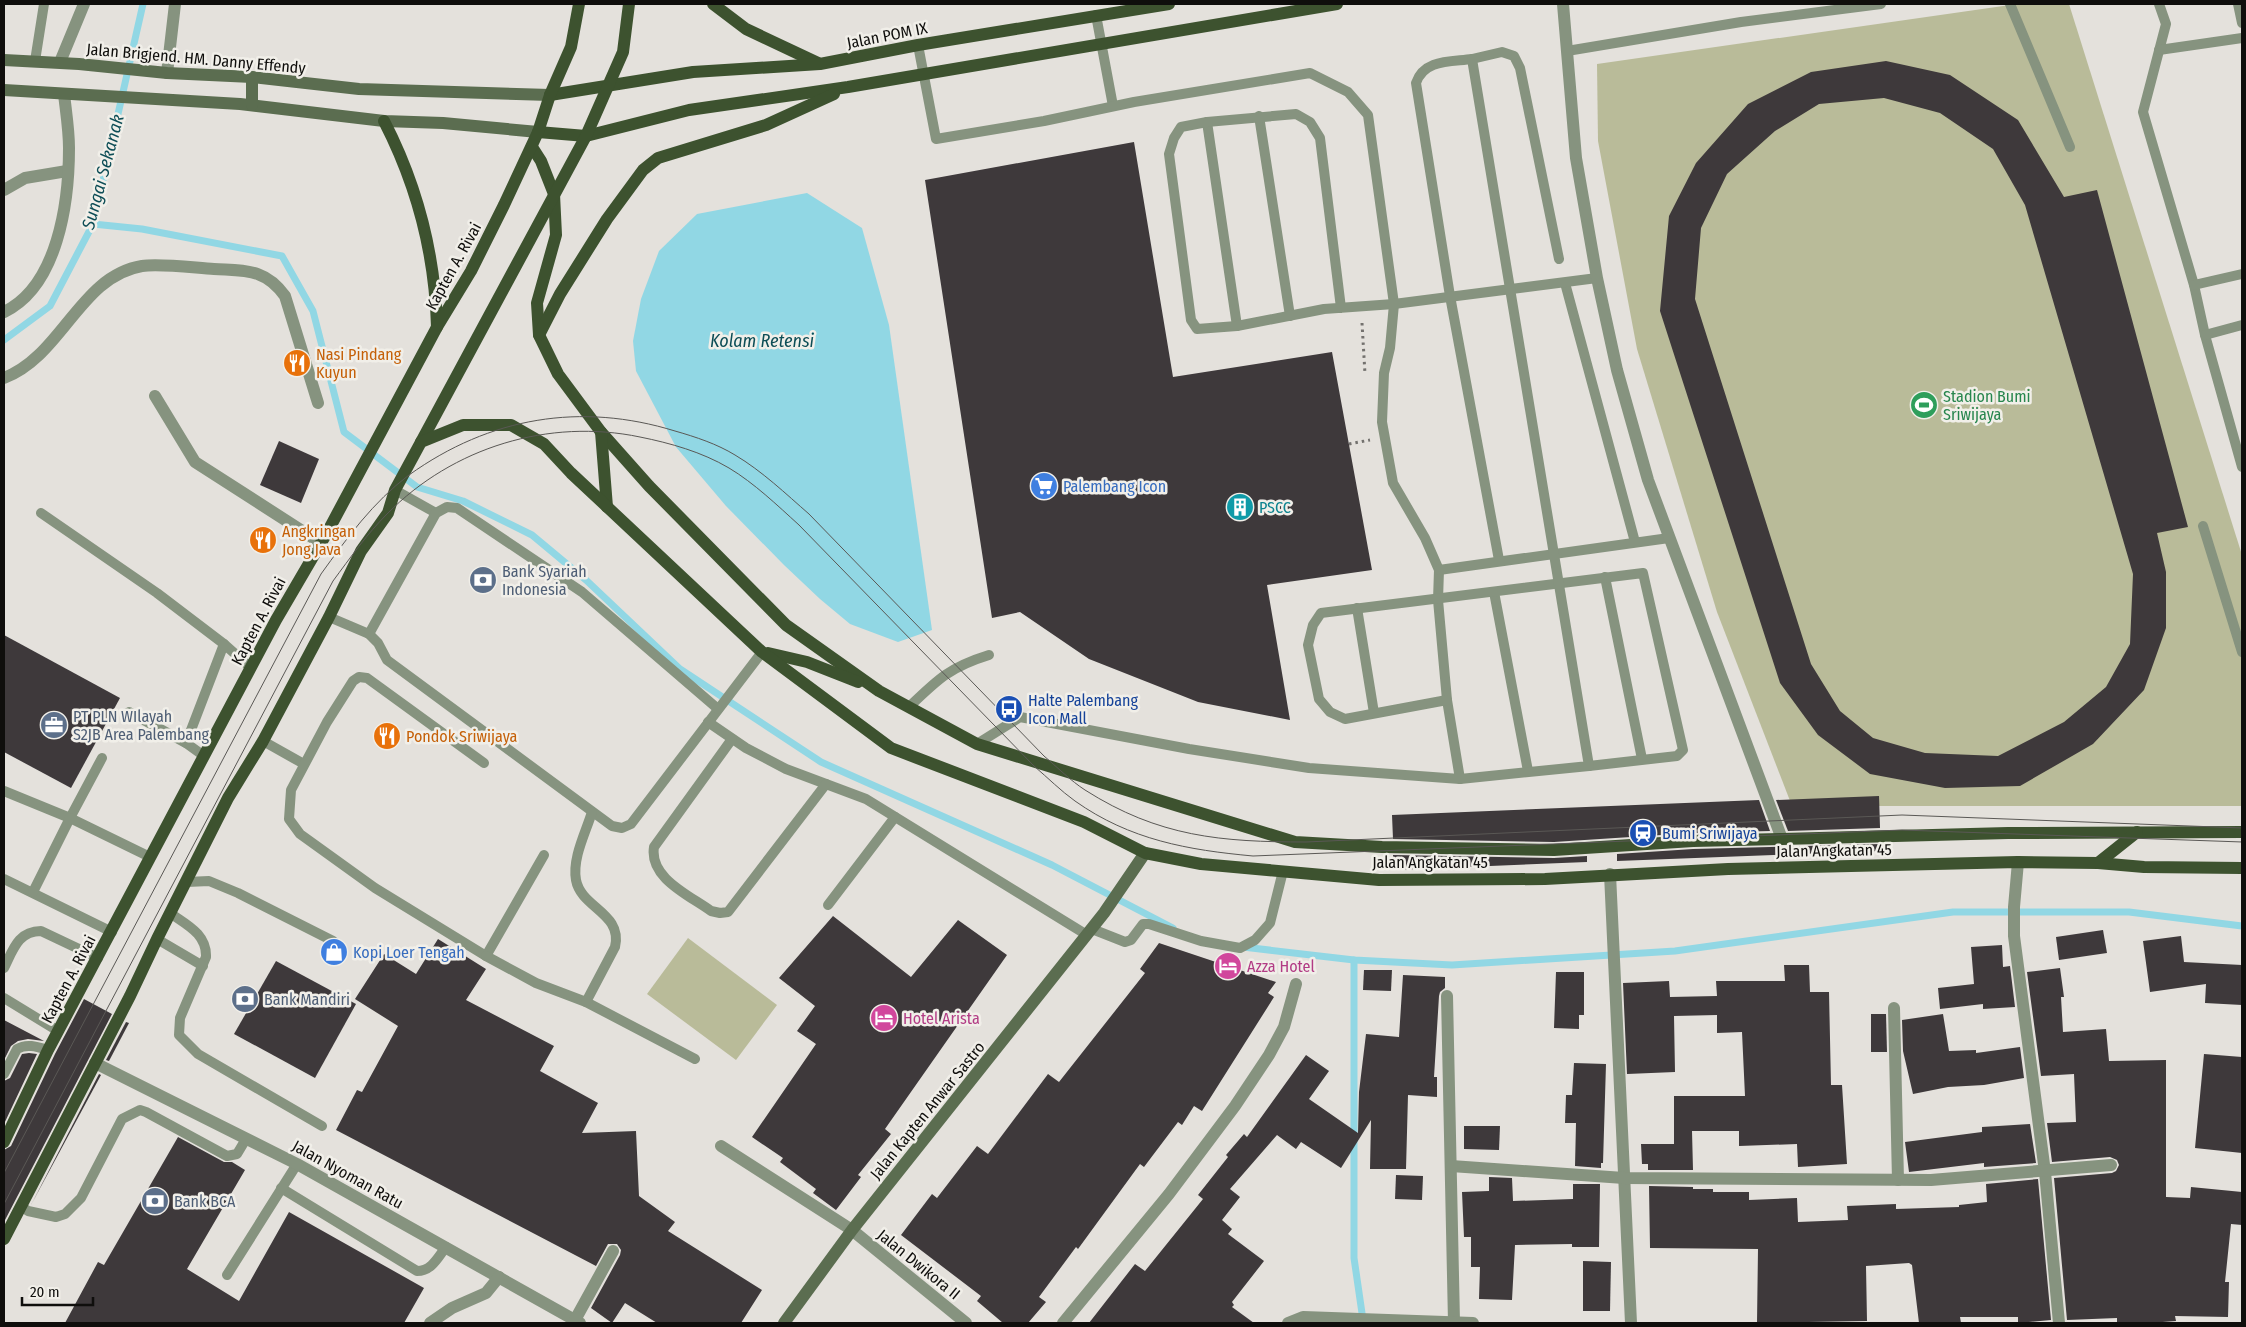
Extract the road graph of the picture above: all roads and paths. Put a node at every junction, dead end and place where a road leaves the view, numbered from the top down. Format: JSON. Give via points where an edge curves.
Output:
{"nodes":[{"id":1,"x":44,"y":4,"type":"edge"},
{"id":2,"x":84,"y":4,"type":"edge"},
{"id":3,"x":175,"y":4,"type":"edge"},
{"id":4,"x":579,"y":4,"type":"edge"},
{"id":5,"x":629,"y":4,"type":"edge"},
{"id":6,"x":713,"y":4,"type":"edge"},
{"id":7,"x":1169,"y":4,"type":"edge"},
{"id":8,"x":1337,"y":4,"type":"edge"},
{"id":9,"x":1563,"y":4,"type":"edge"},
{"id":10,"x":1881,"y":4,"type":"edge"},
{"id":11,"x":2010,"y":4,"type":"edge"},
{"id":12,"x":2159,"y":4,"type":"edge"},
{"id":13,"x":2238,"y":4,"type":"edge"},
{"id":14,"x":1096,"y":15,"type":"junction"},
{"id":15,"x":2242,"y":23,"type":"edge"},
{"id":16,"x":2242,"y":38,"type":"edge"},
{"id":17,"x":1101,"y":44,"type":"junction"},
{"id":18,"x":918,"y":45,"type":"junction"},
{"id":19,"x":2159,"y":50,"type":"junction"},
{"id":20,"x":1567,"y":51,"type":"junction"},
{"id":21,"x":4,"y":60,"type":"edge"},
{"id":22,"x":1472,"y":60,"type":"junction"},
{"id":23,"x":35,"y":61,"type":"junction"},
{"id":24,"x":60,"y":62,"type":"junction"},
{"id":25,"x":820,"y":64,"type":"junction"},
{"id":26,"x":163,"y":72,"type":"junction"},
{"id":27,"x":924,"y":74,"type":"junction"},
{"id":28,"x":252,"y":77,"type":"junction"},
{"id":29,"x":610,"y":84,"type":"junction"},
{"id":30,"x":848,"y":88,"type":"junction"},
{"id":31,"x":4,"y":90,"type":"edge"},
{"id":32,"x":64,"y":94,"type":"junction"},
{"id":33,"x":550,"y":94,"type":"junction"},
{"id":34,"x":252,"y":105,"type":"junction"},
{"id":35,"x":1113,"y":106,"type":"junction"},
{"id":36,"x":1259,"y":116,"type":"junction"},
{"id":37,"x":384,"y":121,"type":"junction"},
{"id":38,"x":1207,"y":122,"type":"junction"},
{"id":39,"x":538,"y":132,"type":"junction"},
{"id":40,"x":586,"y":136,"type":"junction"},
{"id":41,"x":532,"y":147,"type":"junction"},
{"id":42,"x":2070,"y":147,"type":"dead end"},
{"id":43,"x":67,"y":171,"type":"junction"},
{"id":44,"x":4,"y":190,"type":"edge"},
{"id":45,"x":554,"y":194,"type":"junction"},
{"id":46,"x":1560,"y":259,"type":"dead end"},
{"id":47,"x":2242,"y":274,"type":"edge"},
{"id":48,"x":1597,"y":279,"type":"junction"},
{"id":49,"x":1565,"y":284,"type":"junction"},
{"id":50,"x":2194,"y":285,"type":"junction"},
{"id":51,"x":1510,"y":289,"type":"junction"},
{"id":52,"x":1450,"y":296,"type":"junction"},
{"id":53,"x":1394,"y":304,"type":"junction"},
{"id":54,"x":1341,"y":308,"type":"junction"},
{"id":55,"x":4,"y":312,"type":"edge"},
{"id":56,"x":1290,"y":316,"type":"junction"},
{"id":57,"x":2242,"y":325,"type":"edge"},
{"id":58,"x":1237,"y":326,"type":"junction"},
{"id":59,"x":437,"y":327,"type":"junction"},
{"id":60,"x":539,"y":335,"type":"junction"},
{"id":61,"x":2205,"y":335,"type":"junction"},
{"id":62,"x":4,"y":378,"type":"edge"},
{"id":63,"x":155,"y":396,"type":"dead end"},
{"id":64,"x":318,"y":403,"type":"dead end"},
{"id":65,"x":600,"y":432,"type":"junction"},
{"id":66,"x":421,"y":442,"type":"junction"},
{"id":67,"x":2242,"y":467,"type":"edge"},
{"id":68,"x":397,"y":486,"type":"junction"},
{"id":69,"x":607,"y":507,"type":"junction"},
{"id":70,"x":41,"y":513,"type":"dead end"},
{"id":71,"x":436,"y":513,"type":"junction"},
{"id":72,"x":2203,"y":526,"type":"dead end"},
{"id":73,"x":1669,"y":538,"type":"junction"},
{"id":74,"x":1635,"y":542,"type":"junction"},
{"id":75,"x":320,"y":543,"type":"junction"},
{"id":76,"x":1554,"y":554,"type":"junction"},
{"id":77,"x":1499,"y":560,"type":"junction"},
{"id":78,"x":1440,"y":570,"type":"junction"},
{"id":79,"x":1605,"y":577,"type":"junction"},
{"id":80,"x":1559,"y":582,"type":"junction"},
{"id":81,"x":1494,"y":592,"type":"junction"},
{"id":82,"x":1438,"y":600,"type":"junction"},
{"id":83,"x":1357,"y":608,"type":"junction"},
{"id":84,"x":329,"y":617,"type":"junction"},
{"id":85,"x":369,"y":634,"type":"junction"},
{"id":86,"x":224,"y":644,"type":"junction"},
{"id":87,"x":762,"y":652,"type":"junction"},
{"id":88,"x":2242,"y":652,"type":"edge"},
{"id":89,"x":990,"y":654,"type":"dead end"},
{"id":90,"x":251,"y":668,"type":"junction"},
{"id":91,"x":879,"y":691,"type":"junction"},
{"id":92,"x":1447,"y":700,"type":"junction"},
{"id":93,"x":720,"y":706,"type":"junction"},
{"id":94,"x":909,"y":707,"type":"junction"},
{"id":95,"x":129,"y":712,"type":"dead end"},
{"id":96,"x":1374,"y":713,"type":"junction"},
{"id":97,"x":708,"y":722,"type":"junction"},
{"id":98,"x":732,"y":738,"type":"junction"},
{"id":99,"x":263,"y":742,"type":"junction"},
{"id":100,"x":186,"y":743,"type":"junction"},
{"id":101,"x":977,"y":744,"type":"junction"},
{"id":102,"x":204,"y":756,"type":"junction"},
{"id":103,"x":102,"y":758,"type":"dead end"},
{"id":104,"x":1642,"y":759,"type":"junction"},
{"id":105,"x":484,"y":762,"type":"dead end"},
{"id":106,"x":304,"y":764,"type":"junction"},
{"id":107,"x":1589,"y":766,"type":"junction"},
{"id":108,"x":1528,"y":771,"type":"junction"},
{"id":109,"x":1460,"y":779,"type":"junction"},
{"id":110,"x":826,"y":784,"type":"junction"},
{"id":111,"x":4,"y":791,"type":"edge"},
{"id":112,"x":592,"y":812,"type":"junction"},
{"id":113,"x":894,"y":816,"type":"junction"},
{"id":114,"x":70,"y":818,"type":"junction"},
{"id":115,"x":2136,"y":832,"type":"junction"},
{"id":116,"x":2242,"y":832,"type":"edge"},
{"id":117,"x":1782,"y":839,"type":"junction"},
{"id":118,"x":1145,"y":853,"type":"junction"},
{"id":119,"x":544,"y":855,"type":"dead end"},
{"id":120,"x":150,"y":857,"type":"junction"},
{"id":121,"x":2018,"y":862,"type":"junction"},
{"id":122,"x":2098,"y":863,"type":"junction"},
{"id":123,"x":2242,"y":868,"type":"edge"},
{"id":124,"x":1283,"y":872,"type":"junction"},
{"id":125,"x":1610,"y":874,"type":"junction"},
{"id":126,"x":4,"y":879,"type":"edge"},
{"id":127,"x":187,"y":882,"type":"junction"},
{"id":128,"x":33,"y":892,"type":"junction"},
{"id":129,"x":828,"y":905,"type":"dead end"},
{"id":130,"x":170,"y":913,"type":"junction"},
{"id":131,"x":112,"y":932,"type":"junction"},
{"id":132,"x":1089,"y":932,"type":"junction"},
{"id":133,"x":157,"y":939,"type":"junction"},
{"id":134,"x":333,"y":941,"type":"dead end"},
{"id":135,"x":486,"y":956,"type":"junction"},
{"id":136,"x":98,"y":958,"type":"junction"},
{"id":137,"x":203,"y":966,"type":"junction"},
{"id":138,"x":4,"y":968,"type":"edge"},
{"id":139,"x":1296,"y":984,"type":"dead end"},
{"id":140,"x":1447,"y":996,"type":"dead end"},
{"id":141,"x":4,"y":998,"type":"edge"},
{"id":142,"x":586,"y":1002,"type":"junction"},
{"id":143,"x":1894,"y":1008,"type":"dead end"},
{"id":144,"x":58,"y":1031,"type":"junction"},
{"id":145,"x":48,"y":1050,"type":"junction"},
{"id":146,"x":695,"y":1059,"type":"dead end"},
{"id":147,"x":96,"y":1063,"type":"junction"},
{"id":148,"x":4,"y":1074,"type":"edge"},
{"id":149,"x":322,"y":1126,"type":"dead end"},
{"id":150,"x":246,"y":1139,"type":"junction"},
{"id":151,"x":4,"y":1142,"type":"edge"},
{"id":152,"x":721,"y":1146,"type":"dead end"},
{"id":153,"x":297,"y":1164,"type":"junction"},
{"id":154,"x":2111,"y":1164,"type":"dead end"},
{"id":155,"x":1451,"y":1166,"type":"junction"},
{"id":156,"x":2045,"y":1172,"type":"junction"},
{"id":157,"x":1624,"y":1178,"type":"junction"},
{"id":158,"x":1898,"y":1180,"type":"junction"},
{"id":159,"x":282,"y":1188,"type":"junction"},
{"id":160,"x":21,"y":1206,"type":"junction"},
{"id":161,"x":852,"y":1230,"type":"junction"},
{"id":162,"x":4,"y":1240,"type":"edge"},
{"id":163,"x":446,"y":1247,"type":"junction"},
{"id":164,"x":613,"y":1251,"type":"dead end"},
{"id":165,"x":227,"y":1274,"type":"dead end"},
{"id":166,"x":499,"y":1277,"type":"junction"},
{"id":167,"x":578,"y":1322,"type":"edge"},
{"id":168,"x":1454,"y":1322,"type":"junction"},
{"id":169,"x":430,"y":1323,"type":"edge"},
{"id":170,"x":784,"y":1323,"type":"edge"},
{"id":171,"x":966,"y":1323,"type":"edge"},
{"id":172,"x":1063,"y":1323,"type":"edge"},
{"id":173,"x":1288,"y":1323,"type":"edge"},
{"id":174,"x":1473,"y":1323,"type":"edge"},
{"id":175,"x":1631,"y":1323,"type":"edge"},
{"id":176,"x":2060,"y":1323,"type":"edge"}],
"edges":[{"from":1,"to":23,"type":"lane"},
{"from":2,"to":24,"type":"street"},
{"from":3,"to":26,"type":"street"},
{"from":4,"to":33,"type":"main road","name":"Kapten A. Rivai","via":[[572,47]]},
{"from":5,"to":29,"type":"main road","via":[[623,52]]},
{"from":6,"to":25,"type":"main road","via":[[746,28]]},
{"from":7,"to":14,"type":"main road","name":"Jalan POM IX"},
{"from":8,"to":17,"type":"main road"},
{"from":9,"to":20,"type":"street"},
{"from":10,"to":20,"type":"lane","via":[[1742,22]]},
{"from":11,"to":42,"type":"lane"},
{"from":12,"to":19,"type":"lane","via":[[2166,24]]},
{"from":13,"to":15,"type":"lane"},
{"from":14,"to":17,"type":"lane"},
{"from":14,"to":18,"type":"main road","name":"Jalan POM IX"},
{"from":16,"to":19,"type":"lane"},
{"from":17,"to":27,"type":"main road"},
{"from":17,"to":35,"type":"lane"},
{"from":18,"to":25,"type":"main road","name":"Jalan POM IX"},
{"from":18,"to":27,"type":"lane"},
{"from":19,"to":50,"type":"lane","via":[[2143,112]]},
{"from":20,"to":48,"type":"street","via":[[1576,158]]},
{"from":21,"to":23,"type":"street","name":"Jalan Brigjend. HM. Danny Effendy"},
{"from":22,"to":46,"type":"lane","via":[[1502,52],[1514,56],[1520,68]]},
{"from":22,"to":51,"type":"lane"},
{"from":22,"to":52,"type":"lane","via":[[1437,63],[1426,68],[1416,83]]},
{"from":23,"to":24,"type":"street","name":"Jalan Brigjend. HM. Danny Effendy"},
{"from":24,"to":26,"type":"street","name":"Jalan Brigjend. HM. Danny Effendy"},
{"from":25,"to":29,"type":"main road","name":"Jalan POM IX","via":[[693,72]]},
{"from":26,"to":28,"type":"street","name":"Jalan Brigjend. HM. Danny Effendy"},
{"from":27,"to":30,"type":"main road"},
{"from":27,"to":35,"type":"lane","via":[[936,139]]},
{"from":28,"to":33,"type":"street","name":"Jalan Brigjend. HM. Danny Effendy","via":[[359,89]]},
{"from":28,"to":34,"type":"street"},
{"from":29,"to":33,"type":"main road","name":"Jalan POM IX"},
{"from":29,"to":40,"type":"main road"},
{"from":30,"to":40,"type":"main road","via":[[689,110]]},
{"from":30,"to":60,"type":"main road","via":[[766,125],[658,158],[643,170],[608,219]]},
{"from":31,"to":32,"type":"street"},
{"from":32,"to":34,"type":"street"},
{"from":32,"to":43,"type":"street","via":[[69,147]]},
{"from":33,"to":39,"type":"main road","name":"Kapten A. Rivai"},
{"from":34,"to":37,"type":"street"},
{"from":35,"to":53,"type":"lane","via":[[1310,73],[1348,92],[1368,115]]},
{"from":36,"to":38,"type":"lane"},
{"from":36,"to":54,"type":"lane","via":[[1296,114],[1310,122],[1320,138]]},
{"from":36,"to":56,"type":"lane"},
{"from":37,"to":39,"type":"street"},
{"from":37,"to":59,"type":"main road","via":[[410,176],[425,228],[433,266]]},
{"from":38,"to":58,"type":"lane"},
{"from":38,"to":58,"type":"lane","via":[[1181,127],[1169,154],[1191,320],[1197,329],[1202,330]]},
{"from":39,"to":40,"type":"main road"},
{"from":39,"to":41,"type":"main road","name":"Kapten A. Rivai"},
{"from":40,"to":45,"type":"main road"},
{"from":41,"to":45,"type":"main road"},
{"from":41,"to":59,"type":"main road","name":"Kapten A. Rivai","via":[[471,271]]},
{"from":43,"to":44,"type":"street","via":[[25,178]]},
{"from":43,"to":55,"type":"street","via":[[64,210],[45,272],[26,296]]},
{"from":45,"to":60,"type":"main road","via":[[556,235],[537,303]]},
{"from":45,"to":66,"type":"main road"},
{"from":47,"to":50,"type":"lane"},
{"from":48,"to":49,"type":"lane"},
{"from":48,"to":73,"type":"street","via":[[1620,380],[1648,480]]},
{"from":49,"to":51,"type":"lane"},
{"from":49,"to":74,"type":"lane"},
{"from":50,"to":61,"type":"lane"},
{"from":51,"to":52,"type":"lane"},
{"from":51,"to":76,"type":"lane"},
{"from":52,"to":53,"type":"lane"},
{"from":52,"to":77,"type":"lane"},
{"from":53,"to":54,"type":"lane"},
{"from":53,"to":78,"type":"lane","via":[[1384,373],[1382,422],[1393,483]]},
{"from":54,"to":56,"type":"lane"},
{"from":56,"to":58,"type":"lane"},
{"from":57,"to":61,"type":"lane"},
{"from":59,"to":75,"type":"main road","name":"Kapten A. Rivai"},
{"from":60,"to":65,"type":"main road","via":[[558,374]]},
{"from":61,"to":67,"type":"lane"},
{"from":62,"to":64,"type":"street","via":[[40,356],[102,284],[120,273],[143,266],[252,272],[275,281],[285,296]]},
{"from":63,"to":75,"type":"street","via":[[195,462]]},
{"from":65,"to":69,"type":"main road"},
{"from":65,"to":91,"type":"main road","via":[[648,486],[786,625]]},
{"from":66,"to":68,"type":"main road"},
{"from":66,"to":69,"type":"main road","name":"Jalan Angkatan 45","via":[[463,425],[511,425],[544,444]]},
{"from":68,"to":71,"type":"lane"},
{"from":68,"to":84,"type":"main road","via":[[388,513],[361,551]]},
{"from":69,"to":87,"type":"main road","name":"Jalan Angkatan 45"},
{"from":70,"to":86,"type":"lane"},
{"from":71,"to":85,"type":"lane"},
{"from":71,"to":93,"type":"lane","via":[[447,507],[457,508],[582,592]]},
{"from":72,"to":88,"type":"lane"},
{"from":73,"to":74,"type":"lane"},
{"from":73,"to":117,"type":"street"},
{"from":74,"to":76,"type":"lane"},
{"from":75,"to":90,"type":"main road","name":"Kapten A. Rivai"},
{"from":76,"to":77,"type":"lane"},
{"from":76,"to":80,"type":"lane"},
{"from":77,"to":78,"type":"lane"},
{"from":78,"to":82,"type":"lane"},
{"from":79,"to":80,"type":"lane"},
{"from":79,"to":104,"type":"lane"},
{"from":79,"to":104,"type":"lane","via":[[1643,573],[1684,746],[1677,756]]},
{"from":80,"to":81,"type":"lane"},
{"from":80,"to":107,"type":"lane"},
{"from":81,"to":82,"type":"lane"},
{"from":81,"to":108,"type":"lane"},
{"from":82,"to":83,"type":"lane"},
{"from":82,"to":92,"type":"lane"},
{"from":83,"to":96,"type":"lane"},
{"from":83,"to":96,"type":"lane","via":[[1321,613],[1313,625],[1308,645],[1319,698],[1330,712],[1345,719]]},
{"from":84,"to":85,"type":"lane"},
{"from":84,"to":99,"type":"main road"},
{"from":85,"to":112,"type":"lane","via":[[387,660]]},
{"from":86,"to":90,"type":"lane"},
{"from":86,"to":100,"type":"lane"},
{"from":87,"to":91,"type":"main road","via":[[807,662]]},
{"from":87,"to":93,"type":"lane"},
{"from":87,"to":118,"type":"main road","name":"Jalan Angkatan 45","via":[[891,748],[1084,822]]},
{"from":89,"to":94,"type":"lane","via":[[953,669]]},
{"from":90,"to":102,"type":"main road","name":"Kapten A. Rivai"},
{"from":91,"to":94,"type":"main road"},
{"from":92,"to":96,"type":"lane"},
{"from":92,"to":109,"type":"lane"},
{"from":93,"to":97,"type":"lane"},
{"from":94,"to":101,"type":"main road"},
{"from":95,"to":100,"type":"lane"},
{"from":97,"to":98,"type":"lane"},
{"from":97,"to":112,"type":"lane","via":[[631,824],[622,828],[612,826]]},
{"from":98,"to":110,"type":"lane","via":[[786,769]]},
{"from":98,"to":110,"type":"lane","via":[[654,847],[652,857],[661,875],[711,911],[728,912]]},
{"from":99,"to":106,"type":"lane"},
{"from":99,"to":127,"type":"main road","via":[[228,798]]},
{"from":100,"to":102,"type":"lane"},
{"from":101,"to":109,"type":"lane","via":[[1020,717],[1309,768]]},
{"from":101,"to":117,"type":"main road","via":[[1294,842],[1554,850]]},
{"from":102,"to":120,"type":"main road","name":"Kapten A. Rivai"},
{"from":103,"to":114,"type":"lane"},
{"from":104,"to":107,"type":"lane"},
{"from":105,"to":106,"type":"lane","via":[[367,678],[359,677],[327,722]]},
{"from":106,"to":135,"type":"lane","via":[[291,790],[289,806],[289,819],[300,834],[375,888]]},
{"from":107,"to":108,"type":"lane"},
{"from":108,"to":109,"type":"lane"},
{"from":110,"to":113,"type":"lane","via":[[866,799]]},
{"from":111,"to":114,"type":"lane"},
{"from":112,"to":142,"type":"lane","via":[[577,858],[576,881],[580,891],[612,923],[617,937]]},
{"from":113,"to":129,"type":"lane"},
{"from":113,"to":132,"type":"lane"},
{"from":114,"to":120,"type":"lane"},
{"from":114,"to":128,"type":"lane"},
{"from":115,"to":116,"type":"main road"},
{"from":115,"to":117,"type":"main road"},
{"from":115,"to":122,"type":"main road"},
{"from":118,"to":124,"type":"main road","name":"Jalan Angkatan 45","via":[[1201,864]]},
{"from":118,"to":132,"type":"street","name":"Jalan Kapten Anwar Sastro"},
{"from":119,"to":135,"type":"lane"},
{"from":120,"to":131,"type":"main road","name":"Kapten A. Rivai"},
{"from":121,"to":122,"type":"main road","name":"Jalan Angkatan 45"},
{"from":121,"to":125,"type":"main road","name":"Jalan Angkatan 45"},
{"from":121,"to":156,"type":"street","via":[[2014,936]]},
{"from":122,"to":123,"type":"main road","name":"Jalan Angkatan 45"},
{"from":124,"to":125,"type":"main road","name":"Jalan Angkatan 45","via":[[1379,880],[1545,879]]},
{"from":124,"to":132,"type":"lane","via":[[1270,923],[1255,940],[1240,948],[1201,941],[1149,924],[1143,924],[1126,942]]},
{"from":125,"to":157,"type":"street"},
{"from":126,"to":128,"type":"lane"},
{"from":127,"to":130,"type":"main road"},
{"from":127,"to":134,"type":"lane","via":[[209,881]]},
{"from":128,"to":131,"type":"lane"},
{"from":130,"to":133,"type":"main road"},
{"from":130,"to":137,"type":"lane","via":[[204,939],[207,948]]},
{"from":131,"to":136,"type":"main road","name":"Kapten A. Rivai"},
{"from":132,"to":161,"type":"street","name":"Jalan Kapten Anwar Sastro"},
{"from":133,"to":137,"type":"lane"},
{"from":133,"to":147,"type":"main road"},
{"from":135,"to":142,"type":"lane","via":[[536,983]]},
{"from":136,"to":138,"type":"lane","via":[[34,931],[19,939]]},
{"from":136,"to":144,"type":"main road","name":"Kapten A. Rivai"},
{"from":137,"to":149,"type":"lane","via":[[180,1018],[179,1035],[198,1054]]},
{"from":139,"to":172,"type":"street","via":[[1284,1027],[1235,1106],[1169,1194]]},
{"from":140,"to":155,"type":"street"},
{"from":141,"to":144,"type":"lane"},
{"from":142,"to":146,"type":"lane"},
{"from":143,"to":158,"type":"street"},
{"from":144,"to":145,"type":"main road","name":"Kapten A. Rivai"},
{"from":145,"to":148,"type":"lane","via":[[27,1045],[20,1047]]},
{"from":145,"to":151,"type":"main road","name":"Kapten A. Rivai"},
{"from":147,"to":150,"type":"street","name":"Jalan Nyoman Ratu"},
{"from":147,"to":160,"type":"main road"},
{"from":150,"to":153,"type":"street","name":"Jalan Nyoman Ratu"},
{"from":150,"to":160,"type":"lane","via":[[236,1154],[226,1156],[140,1110],[122,1119],[81,1198],[73,1207],[56,1217],[28,1211]]},
{"from":152,"to":161,"type":"street","name":"Jalan Dwikora II"},
{"from":153,"to":159,"type":"lane"},
{"from":153,"to":163,"type":"street","name":"Jalan Nyoman Ratu"},
{"from":154,"to":156,"type":"street"},
{"from":155,"to":157,"type":"street"},
{"from":155,"to":168,"type":"street"},
{"from":156,"to":158,"type":"street"},
{"from":156,"to":176,"type":"street"},
{"from":157,"to":158,"type":"street"},
{"from":157,"to":175,"type":"street"},
{"from":159,"to":163,"type":"lane","via":[[417,1271],[430,1267]]},
{"from":159,"to":165,"type":"lane"},
{"from":160,"to":162,"type":"main road"},
{"from":161,"to":170,"type":"street","name":"Jalan Kapten Anwar Sastro"},
{"from":161,"to":171,"type":"street","name":"Jalan Dwikora II"},
{"from":163,"to":166,"type":"street","name":"Jalan Nyoman Ratu"},
{"from":164,"to":167,"type":"street"},
{"from":166,"to":167,"type":"street","name":"Jalan Nyoman Ratu"},
{"from":166,"to":169,"type":"street","via":[[486,1293],[452,1308]]},
{"from":168,"to":173,"type":"street","via":[[1303,1316]]},
{"from":168,"to":174,"type":"street"}]}
